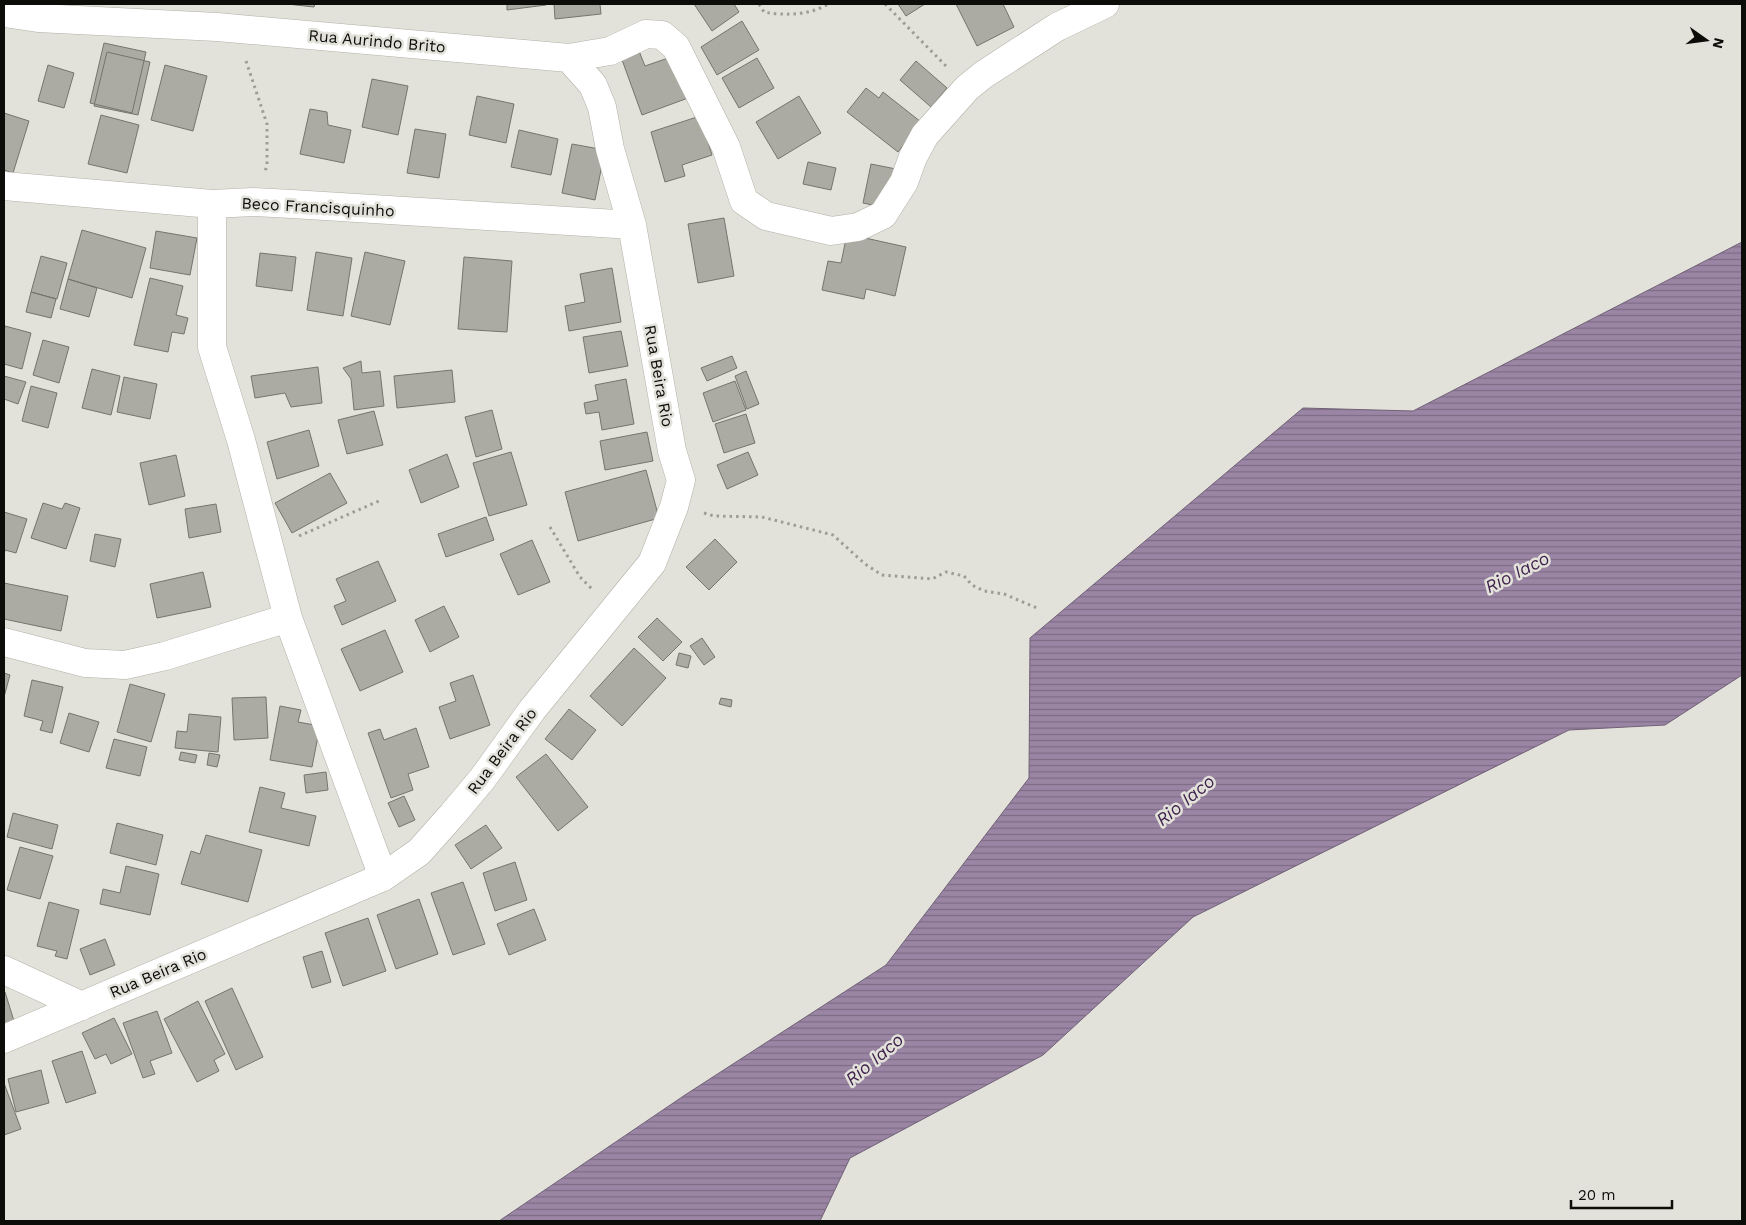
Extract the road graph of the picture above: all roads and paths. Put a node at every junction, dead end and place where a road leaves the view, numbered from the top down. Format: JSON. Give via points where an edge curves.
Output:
{"nodes":[{"id":1,"x":759,"y":4,"type":"edge"},
{"id":2,"x":828,"y":4,"type":"edge"},
{"id":3,"x":884,"y":4,"type":"edge"},
{"id":4,"x":1104,"y":4,"type":"edge"},
{"id":5,"x":4,"y":14,"type":"edge"},
{"id":6,"x":232,"y":28,"type":"junction"},
{"id":7,"x":569,"y":58,"type":"junction"},
{"id":8,"x":967,"y":88,"type":"junction"},
{"id":9,"x":4,"y":186,"type":"edge"},
{"id":10,"x":253,"y":202,"type":"junction"},
{"id":11,"x":212,"y":204,"type":"junction"},
{"id":12,"x":632,"y":226,"type":"junction"},
{"id":13,"x":381,"y":500,"type":"dead end"},
{"id":14,"x":675,"y":503,"type":"junction"},
{"id":15,"x":550,"y":527,"type":"dead end"},
{"id":16,"x":268,"y":541,"type":"junction"},
{"id":17,"x":1037,"y":608,"type":"dead end"},
{"id":18,"x":613,"y":611,"type":"junction"},
{"id":19,"x":288,"y":618,"type":"junction"},
{"id":20,"x":4,"y":642,"type":"edge"},
{"id":21,"x":383,"y":877,"type":"junction"},
{"id":22,"x":4,"y":970,"type":"edge"},
{"id":23,"x":82,"y":1006,"type":"junction"},
{"id":24,"x":4,"y":1040,"type":"edge"}],
"edges":[{"from":1,"to":2,"type":"path","via":[[764,12],[778,15],[819,10]]},
{"from":3,"to":8,"type":"path"},
{"from":4,"to":8,"type":"street","name":"Rua Aurindo Brito","via":[[1057,27]]},
{"from":5,"to":6,"type":"street","name":"Rua Aurindo Brito"},
{"from":6,"to":7,"type":"street","name":"Rua Aurindo Brito"},
{"from":6,"to":10,"type":"path","via":[[267,124],[267,166],[260,192]]},
{"from":7,"to":8,"type":"street","name":"Rua Aurindo Brito","via":[[610,51],[646,34],[662,35],[676,47],[726,147],[744,201],[766,216],[831,231],[858,227],[883,215],[904,182],[925,135]]},
{"from":7,"to":12,"type":"street","via":[[593,85],[602,107],[610,149]]},
{"from":9,"to":11,"type":"street","name":"Beco Francisquinho"},
{"from":10,"to":11,"type":"street","name":"Beco Francisquinho"},
{"from":10,"to":12,"type":"street","name":"Beco Francisquinho"},
{"from":11,"to":16,"type":"street","via":[[212,347]]},
{"from":12,"to":14,"type":"street","name":"Rua Beira Rio","via":[[672,451],[681,480]]},
{"from":13,"to":16,"type":"path","via":[[292,538]]},
{"from":14,"to":17,"type":"path","via":[[714,516],[762,518],[833,535],[882,575],[932,579],[946,572],[964,576],[984,591],[1004,594]]},
{"from":14,"to":18,"type":"street","name":"Rua Beira Rio","via":[[652,563]]},
{"from":15,"to":18,"type":"path","via":[[580,577]]},
{"from":16,"to":19,"type":"street"},
{"from":18,"to":21,"type":"street","name":"Rua Beira Rio","via":[[452,815],[419,852]]},
{"from":19,"to":20,"type":"street","via":[[165,656],[124,665],[85,663]]},
{"from":19,"to":21,"type":"street"},
{"from":21,"to":23,"type":"street","name":"Rua Beira Rio"},
{"from":22,"to":23,"type":"street"},
{"from":23,"to":24,"type":"street","name":"Rua Beira Rio"}]}
